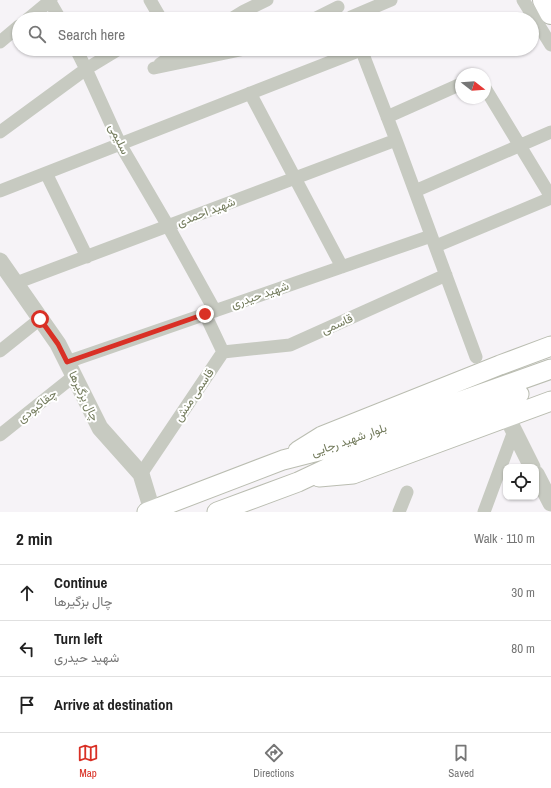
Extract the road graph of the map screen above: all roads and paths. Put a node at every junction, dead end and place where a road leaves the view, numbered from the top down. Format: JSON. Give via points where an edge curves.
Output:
{"nodes":[{"id":1,"x":50,"y":0,"type":"edge"},
{"id":2,"x":150,"y":0,"type":"edge"},
{"id":3,"x":267,"y":0,"type":"edge"},
{"id":4,"x":391,"y":0,"type":"edge"},
{"id":5,"x":523,"y":0,"type":"edge"},
{"id":6,"x":544,"y":0,"type":"edge"},
{"id":7,"x":336,"y":3,"type":"edge"},
{"id":8,"x":36,"y":12,"type":"edge"},
{"id":9,"x":56,"y":12,"type":"edge"},
{"id":10,"x":157,"y":12,"type":"edge"},
{"id":11,"x":242,"y":12,"type":"edge"},
{"id":12,"x":324,"y":12,"type":"edge"},
{"id":13,"x":345,"y":12,"type":"edge"},
{"id":14,"x":364,"y":12,"type":"edge"},
{"id":15,"x":530,"y":12,"type":"edge"},
{"id":16,"x":551,"y":12,"type":"edge"},
{"id":17,"x":539,"y":26,"type":"edge"},
{"id":18,"x":12,"y":32,"type":"edge"},
{"id":19,"x":0,"y":42,"type":"edge"},
{"id":20,"x":551,"y":45,"type":"edge"},
{"id":21,"x":80,"y":56,"type":"edge"},
{"id":22,"x":107,"y":56,"type":"edge"},
{"id":23,"x":173,"y":56,"type":"edge"},
{"id":24,"x":211,"y":56,"type":"edge"},
{"id":25,"x":343,"y":56,"type":"edge"},
{"id":26,"x":364,"y":56,"type":"edge"},
{"id":27,"x":86,"y":68,"type":"junction"},
{"id":28,"x":455,"y":87,"type":"edge"},
{"id":29,"x":250,"y":93,"type":"junction"},
{"id":30,"x":491,"y":98,"type":"edge"},
{"id":31,"x":387,"y":117,"type":"junction"},
{"id":32,"x":0,"y":132,"type":"edge"},
{"id":33,"x":551,"y":132,"type":"edge"},
{"id":34,"x":396,"y":140,"type":"junction"},
{"id":35,"x":120,"y":144,"type":"junction"},
{"id":36,"x":519,"y":145,"type":"junction"},
{"id":37,"x":46,"y":173,"type":"junction"},
{"id":38,"x":295,"y":178,"type":"junction"},
{"id":39,"x":0,"y":191,"type":"edge"},
{"id":40,"x":415,"y":191,"type":"junction"},
{"id":41,"x":551,"y":198,"type":"edge"},
{"id":42,"x":168,"y":226,"type":"junction"},
{"id":43,"x":433,"y":241,"type":"junction"},
{"id":44,"x":87,"y":257,"type":"junction"},
{"id":45,"x":0,"y":261,"type":"edge"},
{"id":46,"x":342,"y":267,"type":"junction"},
{"id":47,"x":446,"y":275,"type":"junction"},
{"id":48,"x":16,"y":284,"type":"junction"},
{"id":49,"x":210,"y":312,"type":"junction"},
{"id":50,"x":40,"y":319,"type":"junction"},
{"id":51,"x":551,"y":346,"type":"edge"},
{"id":52,"x":0,"y":351,"type":"edge"},
{"id":53,"x":223,"y":352,"type":"junction"},
{"id":54,"x":476,"y":357,"type":"dead end"},
{"id":55,"x":71,"y":369,"type":"junction"},
{"id":56,"x":551,"y":369,"type":"edge"},
{"id":57,"x":551,"y":382,"type":"edge"},
{"id":58,"x":551,"y":402,"type":"edge"},
{"id":59,"x":510,"y":424,"type":"junction"},
{"id":60,"x":0,"y":435,"type":"edge"},
{"id":61,"x":283,"y":460,"type":"junction"},
{"id":62,"x":530,"y":464,"type":"edge"},
{"id":63,"x":141,"y":474,"type":"junction"},
{"id":64,"x":308,"y":478,"type":"junction"},
{"id":65,"x":539,"y":480,"type":"edge"},
{"id":66,"x":407,"y":492,"type":"dead end"},
{"id":67,"x":551,"y":503,"type":"edge"},
{"id":68,"x":149,"y":511,"type":"edge"},
{"id":69,"x":217,"y":512,"type":"edge"},
{"id":70,"x":399,"y":512,"type":"edge"},
{"id":71,"x":484,"y":512,"type":"edge"}],
"edges":[{"from":1,"to":8,"type":"street"},
{"from":1,"to":9,"type":"street"},
{"from":2,"to":10,"type":"street"},
{"from":3,"to":11,"type":"street"},
{"from":4,"to":14,"type":"street"},
{"from":5,"to":15,"type":"street"},
{"from":6,"to":16,"type":"highway"},
{"from":7,"to":12,"type":"street"},
{"from":7,"to":13,"type":"street"},
{"from":17,"to":20,"type":"street"},
{"from":18,"to":19,"type":"street"},
{"from":21,"to":27,"type":"street","name":"سلیمی"},
{"from":22,"to":27,"type":"street"},
{"from":23,"to":24,"type":"street","via":[[154,68]]},
{"from":25,"to":29,"type":"street"},
{"from":26,"to":31,"type":"street"},
{"from":27,"to":32,"type":"street"},
{"from":27,"to":35,"type":"street","name":"سلیمی"},
{"from":28,"to":31,"type":"street"},
{"from":29,"to":35,"type":"street"},
{"from":29,"to":38,"type":"street"},
{"from":30,"to":36,"type":"street"},
{"from":31,"to":34,"type":"street"},
{"from":33,"to":36,"type":"street"},
{"from":34,"to":38,"type":"street","name":"شهید احمدی"},
{"from":34,"to":40,"type":"street"},
{"from":35,"to":37,"type":"street"},
{"from":35,"to":42,"type":"street","name":"سلیمی"},
{"from":36,"to":40,"type":"street"},
{"from":36,"to":41,"type":"street"},
{"from":37,"to":39,"type":"street"},
{"from":37,"to":44,"type":"street"},
{"from":38,"to":42,"type":"street","name":"شهید احمدی"},
{"from":38,"to":46,"type":"street"},
{"from":40,"to":43,"type":"street"},
{"from":41,"to":43,"type":"street","name":"شهید حیدری"},
{"from":42,"to":44,"type":"street","name":"شهید احمدی"},
{"from":42,"to":49,"type":"street","name":"سلیمی"},
{"from":43,"to":46,"type":"street","name":"شهید حیدری"},
{"from":43,"to":47,"type":"street"},
{"from":44,"to":48,"type":"street","name":"شهید احمدی"},
{"from":45,"to":48,"type":"street","name":"چال بزگیرها"},
{"from":46,"to":49,"type":"street","name":"شهید حیدری"},
{"from":47,"to":53,"type":"street","name":"قاسمی","via":[[290,345]]},
{"from":47,"to":54,"type":"street"},
{"from":48,"to":50,"type":"street","name":"چال بزگیرها"},
{"from":49,"to":53,"type":"street"},
{"from":49,"to":55,"type":"street","name":"شهید حیدری"},
{"from":50,"to":52,"type":"street"},
{"from":50,"to":55,"type":"street","name":"چال بزگیرها","via":[[58,344]]},
{"from":51,"to":61,"type":"main road","via":[[322,436]]},
{"from":53,"to":63,"type":"street","name":"قاسمی منش"},
{"from":55,"to":60,"type":"street","name":"چقاکبودی"},
{"from":55,"to":63,"type":"street","name":"چال بزگیرها","via":[[100,428]]},
{"from":56,"to":61,"type":"main road","name":"بلوار شهید رجایی","via":[[326,449]]},
{"from":57,"to":64,"type":"main road","name":"بلوار شهید رجایی","via":[[349,458]]},
{"from":58,"to":59,"type":"main road"},
{"from":59,"to":62,"type":"street"},
{"from":59,"to":64,"type":"main road","via":[[353,474]]},
{"from":59,"to":71,"type":"street"},
{"from":61,"to":68,"type":"main road","name":"بلوار شهید رجایی"},
{"from":63,"to":68,"type":"street","name":"چال بزگیرها"},
{"from":64,"to":69,"type":"main road","name":"بلوار شهید رجایی"},
{"from":65,"to":67,"type":"street"},
{"from":66,"to":70,"type":"street"}]}
